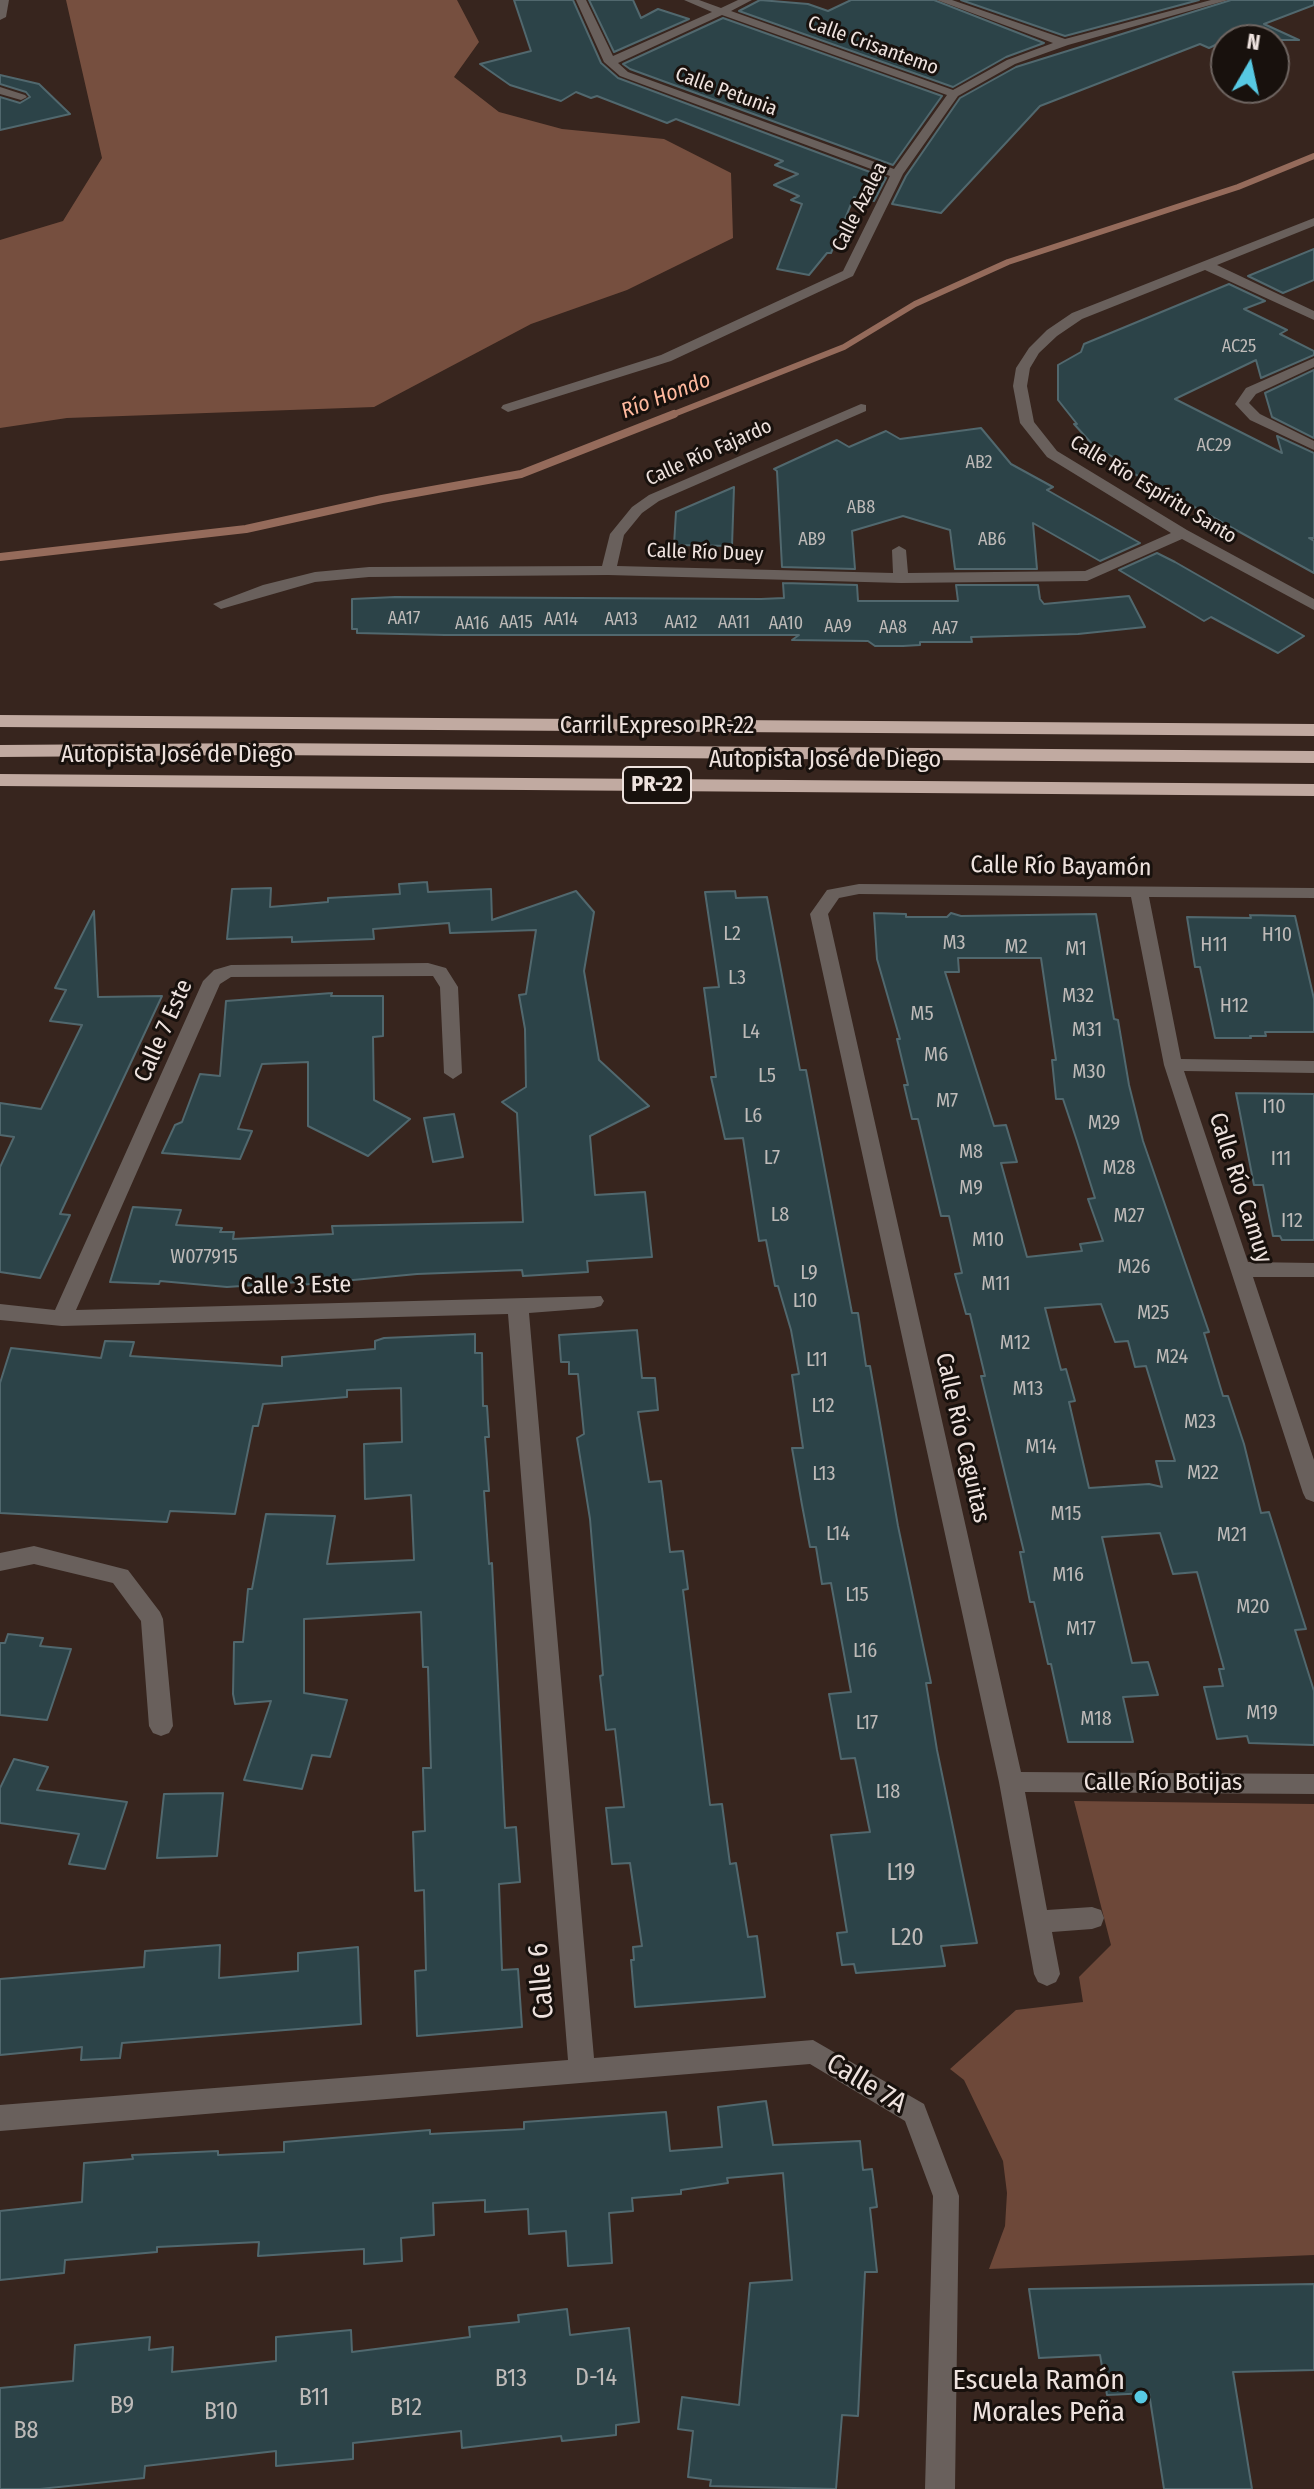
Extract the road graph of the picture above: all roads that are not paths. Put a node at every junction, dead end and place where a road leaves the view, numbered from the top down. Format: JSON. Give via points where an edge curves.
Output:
{"nodes":[{"id":1,"x":4,"y":0,"type":"edge"},
{"id":2,"x":581,"y":0,"type":"edge"},
{"id":3,"x":689,"y":0,"type":"edge"},
{"id":4,"x":747,"y":0,"type":"edge"},
{"id":5,"x":942,"y":0,"type":"edge"},
{"id":6,"x":1194,"y":0,"type":"edge"},
{"id":7,"x":1223,"y":0,"type":"edge"},
{"id":8,"x":1208,"y":4,"type":"junction"},
{"id":9,"x":723,"y":12,"type":"junction"},
{"id":10,"x":0,"y":17,"type":"edge"},
{"id":11,"x":1064,"y":43,"type":"junction"},
{"id":12,"x":610,"y":62,"type":"junction"},
{"id":13,"x":0,"y":90,"type":"edge"},
{"id":14,"x":954,"y":94,"type":"junction"},
{"id":15,"x":21,"y":97,"type":"dead end"},
{"id":16,"x":897,"y":174,"type":"junction"},
{"id":17,"x":1314,"y":222,"type":"edge"},
{"id":18,"x":1208,"y":266,"type":"junction"},
{"id":19,"x":1314,"y":316,"type":"edge"},
{"id":20,"x":1314,"y":362,"type":"edge"},
{"id":21,"x":508,"y":408,"type":"dead end"},
{"id":22,"x":861,"y":408,"type":"dead end"},
{"id":23,"x":1314,"y":446,"type":"edge"},
{"id":24,"x":1182,"y":533,"type":"junction"},
{"id":25,"x":899,"y":550,"type":"dead end"},
{"id":26,"x":608,"y":570,"type":"junction"},
{"id":27,"x":901,"y":578,"type":"junction"},
{"id":28,"x":221,"y":604,"type":"dead end"},
{"id":29,"x":1314,"y":605,"type":"edge"},
{"id":30,"x":0,"y":721,"type":"edge"},
{"id":31,"x":1314,"y":730,"type":"edge"},
{"id":32,"x":0,"y":751,"type":"edge"},
{"id":33,"x":1314,"y":757,"type":"edge"},
{"id":34,"x":0,"y":780,"type":"edge"},
{"id":35,"x":1314,"y":790,"type":"edge"},
{"id":36,"x":1139,"y":892,"type":"junction"},
{"id":37,"x":1314,"y":893,"type":"edge"},
{"id":38,"x":819,"y":914,"type":"joint"},
{"id":39,"x":1173,"y":1065,"type":"junction"},
{"id":40,"x":1314,"y":1067,"type":"edge"},
{"id":41,"x":453,"y":1073,"type":"dead end"},
{"id":42,"x":1238,"y":1269,"type":"junction"},
{"id":43,"x":1314,"y":1270,"type":"edge"},
{"id":44,"x":594,"y":1301,"type":"dead end"},
{"id":45,"x":518,"y":1306,"type":"junction"},
{"id":46,"x":0,"y":1312,"type":"edge"},
{"id":47,"x":62,"y":1318,"type":"junction"},
{"id":48,"x":1314,"y":1493,"type":"edge"},
{"id":49,"x":0,"y":1562,"type":"edge"},
{"id":50,"x":161,"y":1726,"type":"dead end"},
{"id":51,"x":1011,"y":1782,"type":"junction"},
{"id":52,"x":1314,"y":1784,"type":"edge"},
{"id":53,"x":1092,"y":1918,"type":"dead end"},
{"id":54,"x":1036,"y":1922,"type":"junction"},
{"id":55,"x":1047,"y":1974,"type":"dead end"},
{"id":56,"x":582,"y":2068,"type":"junction"},
{"id":57,"x":0,"y":2118,"type":"edge"},
{"id":58,"x":940,"y":2489,"type":"edge"}],
"edges":[{"from":1,"to":10,"type":"street"},
{"from":2,"to":12,"type":"street"},
{"from":3,"to":9,"type":"street","name":"Calle Crisantemo"},
{"from":4,"to":9,"type":"street"},
{"from":5,"to":11,"type":"street"},
{"from":6,"to":8,"type":"street"},
{"from":7,"to":8,"type":"street","name":"Calle Azalea"},
{"from":8,"to":11,"type":"street","name":"Calle Azalea"},
{"from":9,"to":12,"type":"street"},
{"from":9,"to":14,"type":"street","name":"Calle Crisantemo"},
{"from":11,"to":14,"type":"street","name":"Calle Azalea","via":[[1011,62]]},
{"from":12,"to":16,"type":"street","name":"Calle Petunia","via":[[624,74]]},
{"from":13,"to":15,"type":"street"},
{"from":14,"to":16,"type":"street","name":"Calle Azalea"},
{"from":16,"to":21,"type":"street","name":"Calle Azalea","via":[[848,273],[666,358]]},
{"from":17,"to":18,"type":"street","name":"Calle Río Espíritu Santo"},
{"from":18,"to":19,"type":"street"},
{"from":18,"to":24,"type":"street","name":"Calle Río Espíritu Santo","via":[[1077,316],[1034,351],[1020,386],[1027,423],[1052,454]]},
{"from":20,"to":23,"type":"street","via":[[1251,391],[1242,404],[1255,417]]},
{"from":22,"to":26,"type":"street","name":"Calle Río Fajardo","via":[[654,498],[617,534]]},
{"from":24,"to":27,"type":"street","name":"Calle Río Duey","via":[[1087,576]]},
{"from":24,"to":29,"type":"street","name":"Calle Río Espíritu Santo"},
{"from":25,"to":27,"type":"street"},
{"from":26,"to":27,"type":"street","name":"Calle Río Duey"},
{"from":26,"to":28,"type":"street","name":"Calle Río Duey","via":[[369,572],[315,577]]},
{"from":30,"to":31,"type":"highway","name":"Autopista José de Diego"},
{"from":32,"to":33,"type":"highway","name":"Carril Expreso PR-22"},
{"from":34,"to":35,"type":"highway","name":"Autopista José de Diego","number":"PR-22"},
{"from":36,"to":37,"type":"street","name":"Calle Río Bayamón"},
{"from":36,"to":38,"type":"street","name":"Calle Río Bayamón","via":[[859,889],[833,894]]},
{"from":36,"to":39,"type":"street","name":"Calle Río Camuy"},
{"from":38,"to":51,"type":"street","name":"Calle Río Caguitas"},
{"from":39,"to":40,"type":"street"},
{"from":39,"to":42,"type":"street","name":"Calle Río Camuy"},
{"from":41,"to":47,"type":"street","name":"Calle 7 Este","via":[[449,987],[440,972],[220,974],[212,981]]},
{"from":42,"to":43,"type":"street"},
{"from":42,"to":48,"type":"street","name":"Calle Río Camuy"},
{"from":44,"to":45,"type":"street","name":"Calle 3 Este"},
{"from":45,"to":47,"type":"street","name":"Calle 3 Este"},
{"from":45,"to":56,"type":"street","name":"Calle 6"},
{"from":46,"to":47,"type":"street","name":"Calle 3 Este"},
{"from":49,"to":50,"type":"street","via":[[34,1555],[120,1576],[152,1619]]},
{"from":51,"to":52,"type":"street","name":"Calle Río Botijas"},
{"from":51,"to":54,"type":"street","name":"Calle Río Caguitas"},
{"from":53,"to":54,"type":"street"},
{"from":54,"to":55,"type":"street","name":"Calle Río Caguitas"},
{"from":56,"to":57,"type":"street"},
{"from":56,"to":58,"type":"street","name":"Calle 7A","via":[[813,2052],[915,2113],[946,2196]]}]}
